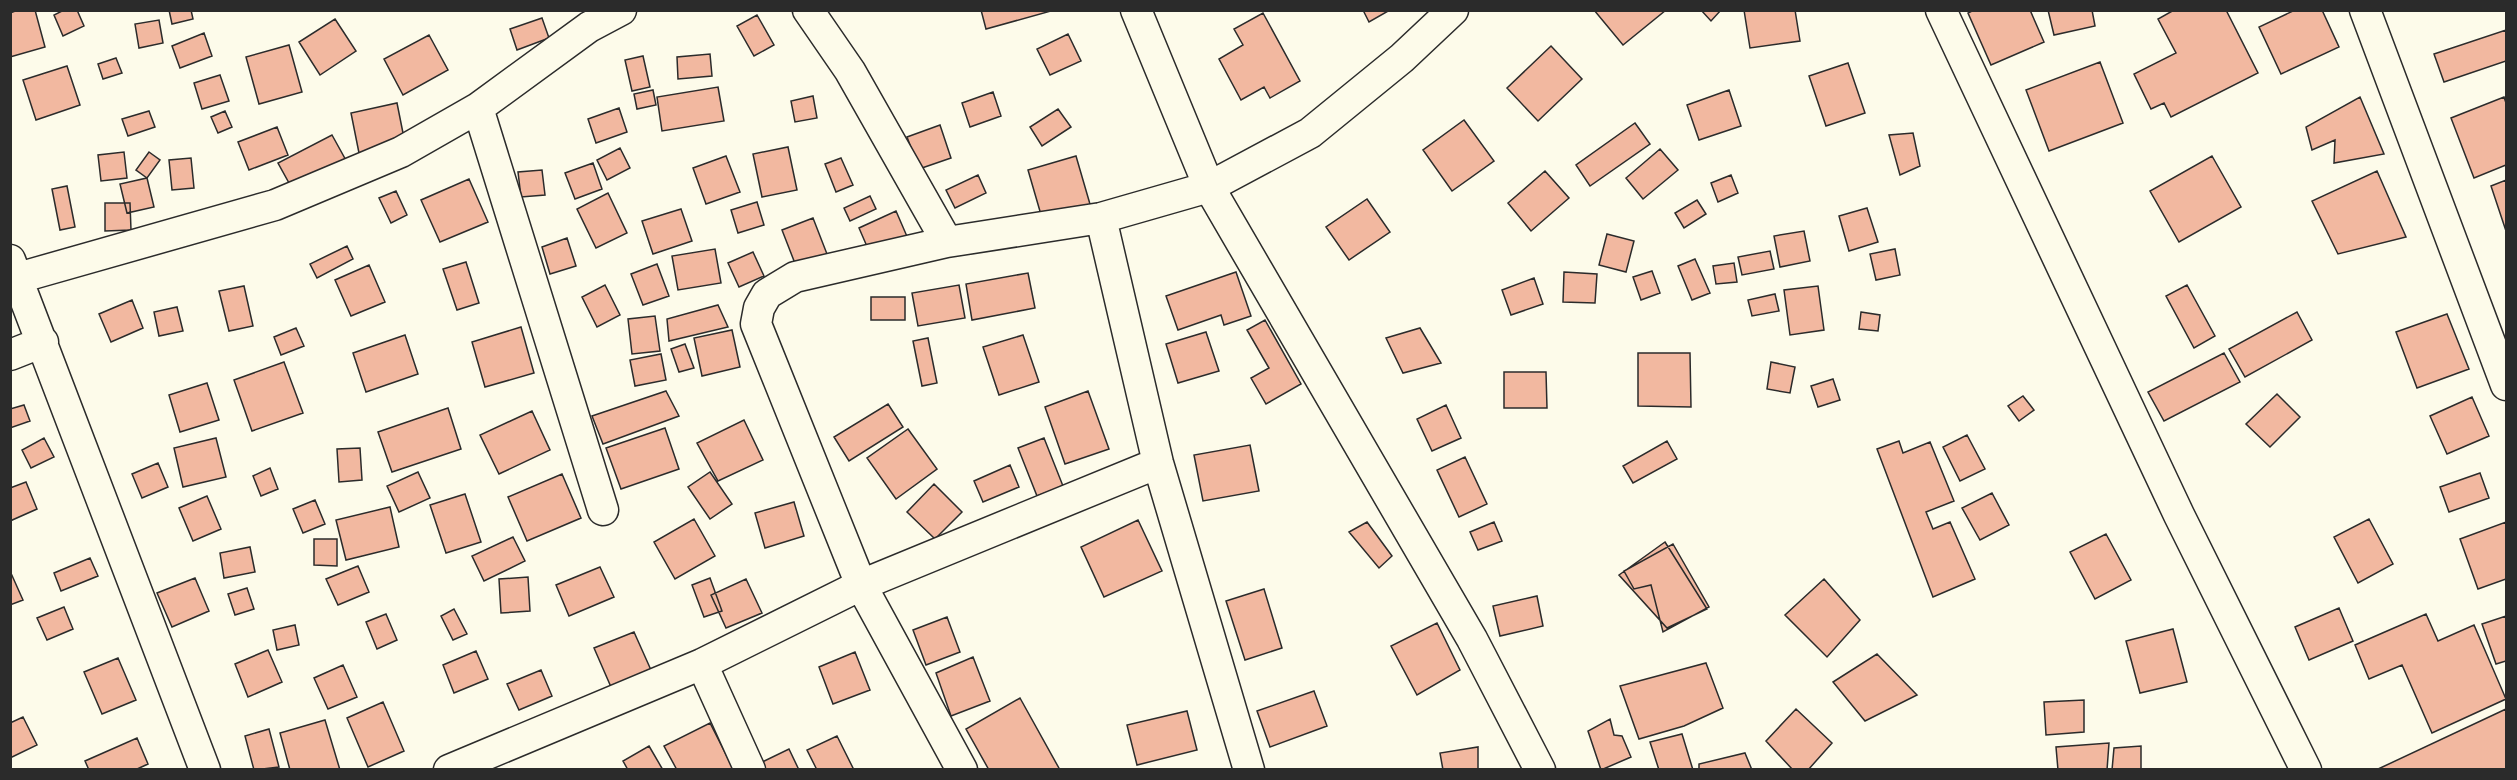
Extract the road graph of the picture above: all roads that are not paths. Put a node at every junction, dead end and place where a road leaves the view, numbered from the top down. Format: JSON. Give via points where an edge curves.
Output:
{"nodes":[{"id":1,"x":621,"y":10,"type":"edge"},
{"id":2,"x":808,"y":10,"type":"edge"},
{"id":3,"x":1136,"y":10,"type":"edge"},
{"id":4,"x":1453,"y":10,"type":"edge"},
{"id":5,"x":1941,"y":10,"type":"edge"},
{"id":6,"x":2365,"y":10,"type":"edge"},
{"id":7,"x":478,"y":108,"type":"junction"},
{"id":8,"x":1209,"y":187,"type":"junction"},
{"id":9,"x":1101,"y":218,"type":"junction"},
{"id":10,"x":947,"y":242,"type":"junction"},
{"id":11,"x":14,"y":269,"type":"edge"},
{"id":12,"x":43,"y":342,"type":"junction"},
{"id":13,"x":10,"y":355,"type":"edge"},
{"id":14,"x":2506,"y":385,"type":"edge"},
{"id":15,"x":1158,"y":463,"type":"junction"},
{"id":16,"x":603,"y":510,"type":"dead end"},
{"id":17,"x":861,"y":585,"type":"junction"},
{"id":18,"x":702,"y":664,"type":"junction"},
{"id":19,"x":205,"y":770,"type":"edge"},
{"id":20,"x":449,"y":770,"type":"edge"},
{"id":21,"x":750,"y":770,"type":"edge"},
{"id":22,"x":962,"y":770,"type":"edge"},
{"id":23,"x":1249,"y":770,"type":"edge"},
{"id":24,"x":1540,"y":770,"type":"edge"},
{"id":25,"x":2306,"y":770,"type":"edge"}],
"edges":[{"from":1,"to":7,"type":"street","via":[[589,27]]},
{"from":2,"to":10,"type":"street","via":[[850,71]]},
{"from":3,"to":8,"type":"street"},
{"from":4,"to":8,"type":"street","via":[[1402,58],[1310,133]]},
{"from":5,"to":25,"type":"street","via":[[2179,515]]},
{"from":6,"to":14,"type":"street"},
{"from":7,"to":11,"type":"street","via":[[413,147],[275,205]]},
{"from":7,"to":16,"type":"street"},
{"from":8,"to":9,"type":"street"},
{"from":8,"to":24,"type":"street","via":[[1472,639]]},
{"from":9,"to":10,"type":"street"},
{"from":9,"to":15,"type":"street"},
{"from":10,"to":17,"type":"street","via":[[795,277],[767,294],[759,308],[756,324]]},
{"from":11,"to":12,"type":"street"},
{"from":12,"to":13,"type":"street"},
{"from":12,"to":19,"type":"street"},
{"from":15,"to":17,"type":"street"},
{"from":15,"to":23,"type":"street"},
{"from":17,"to":18,"type":"street"},
{"from":17,"to":22,"type":"street"},
{"from":18,"to":20,"type":"street"},
{"from":18,"to":21,"type":"street"}]}
